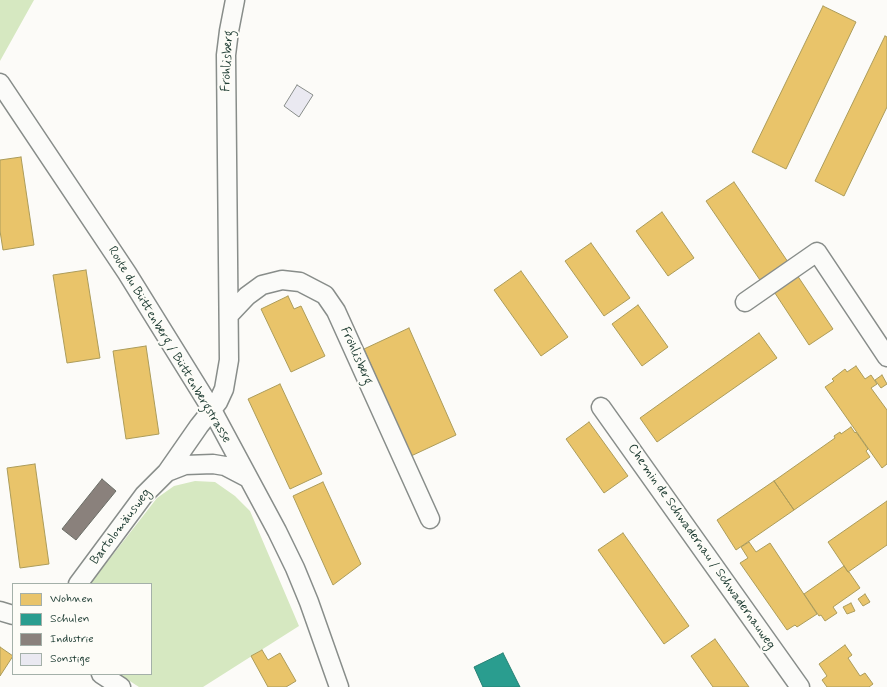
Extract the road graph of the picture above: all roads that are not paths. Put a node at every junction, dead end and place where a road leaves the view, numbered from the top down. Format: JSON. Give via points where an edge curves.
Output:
{"nodes":[{"id":1,"x":235,"y":0,"type":"edge"},
{"id":2,"x":3,"y":94,"type":"edge"},
{"id":3,"x":745,"y":302,"type":"dead end"},
{"id":4,"x":229,"y":315,"type":"junction"},
{"id":5,"x":887,"y":357,"type":"edge"},
{"id":6,"x":601,"y":407,"type":"dead end"},
{"id":7,"x":212,"y":410,"type":"junction"},
{"id":8,"x":166,"y":472,"type":"junction"},
{"id":9,"x":248,"y":478,"type":"junction"},
{"id":10,"x":430,"y":519,"type":"dead end"},
{"id":11,"x":79,"y":583,"type":"edge"},
{"id":12,"x":103,"y":675,"type":"edge"},
{"id":13,"x":121,"y":687,"type":"edge"},
{"id":14,"x":339,"y":687,"type":"edge"},
{"id":15,"x":800,"y":687,"type":"edge"}],
"edges":[{"from":1,"to":4,"type":"street","name":"Fröhlisberg","via":[[226,55]]},
{"from":2,"to":7,"type":"street","name":"Route du Büttenberg / Büttenbergstrasse","via":[[127,273]]},
{"from":3,"to":5,"type":"street","via":[[817,252]]},
{"from":4,"to":7,"type":"street","name":"Fröhlisberg","via":[[230,348],[224,389]]},
{"from":4,"to":10,"type":"street","name":"Fröhlisberg","via":[[262,285],[282,280],[300,282],[325,295],[336,311]]},
{"from":6,"to":15,"type":"street","name":"Chemin de Schwadernau / Schwadernauweg"},
{"from":7,"to":8,"type":"street","name":"Bartolomäusweg"},
{"from":7,"to":9,"type":"street","name":"Route du Büttenberg / Büttenbergstrasse"},
{"from":8,"to":9,"type":"street","name":"Bartolomäusweg","via":[[185,465],[213,464],[230,468]]},
{"from":8,"to":11,"type":"street","name":"Bartolomäusweg","via":[[144,495]]},
{"from":9,"to":14,"type":"street","name":"Route du Büttenberg / Büttenbergstrasse","via":[[295,568]]},
{"from":12,"to":13,"type":"street"}]}
